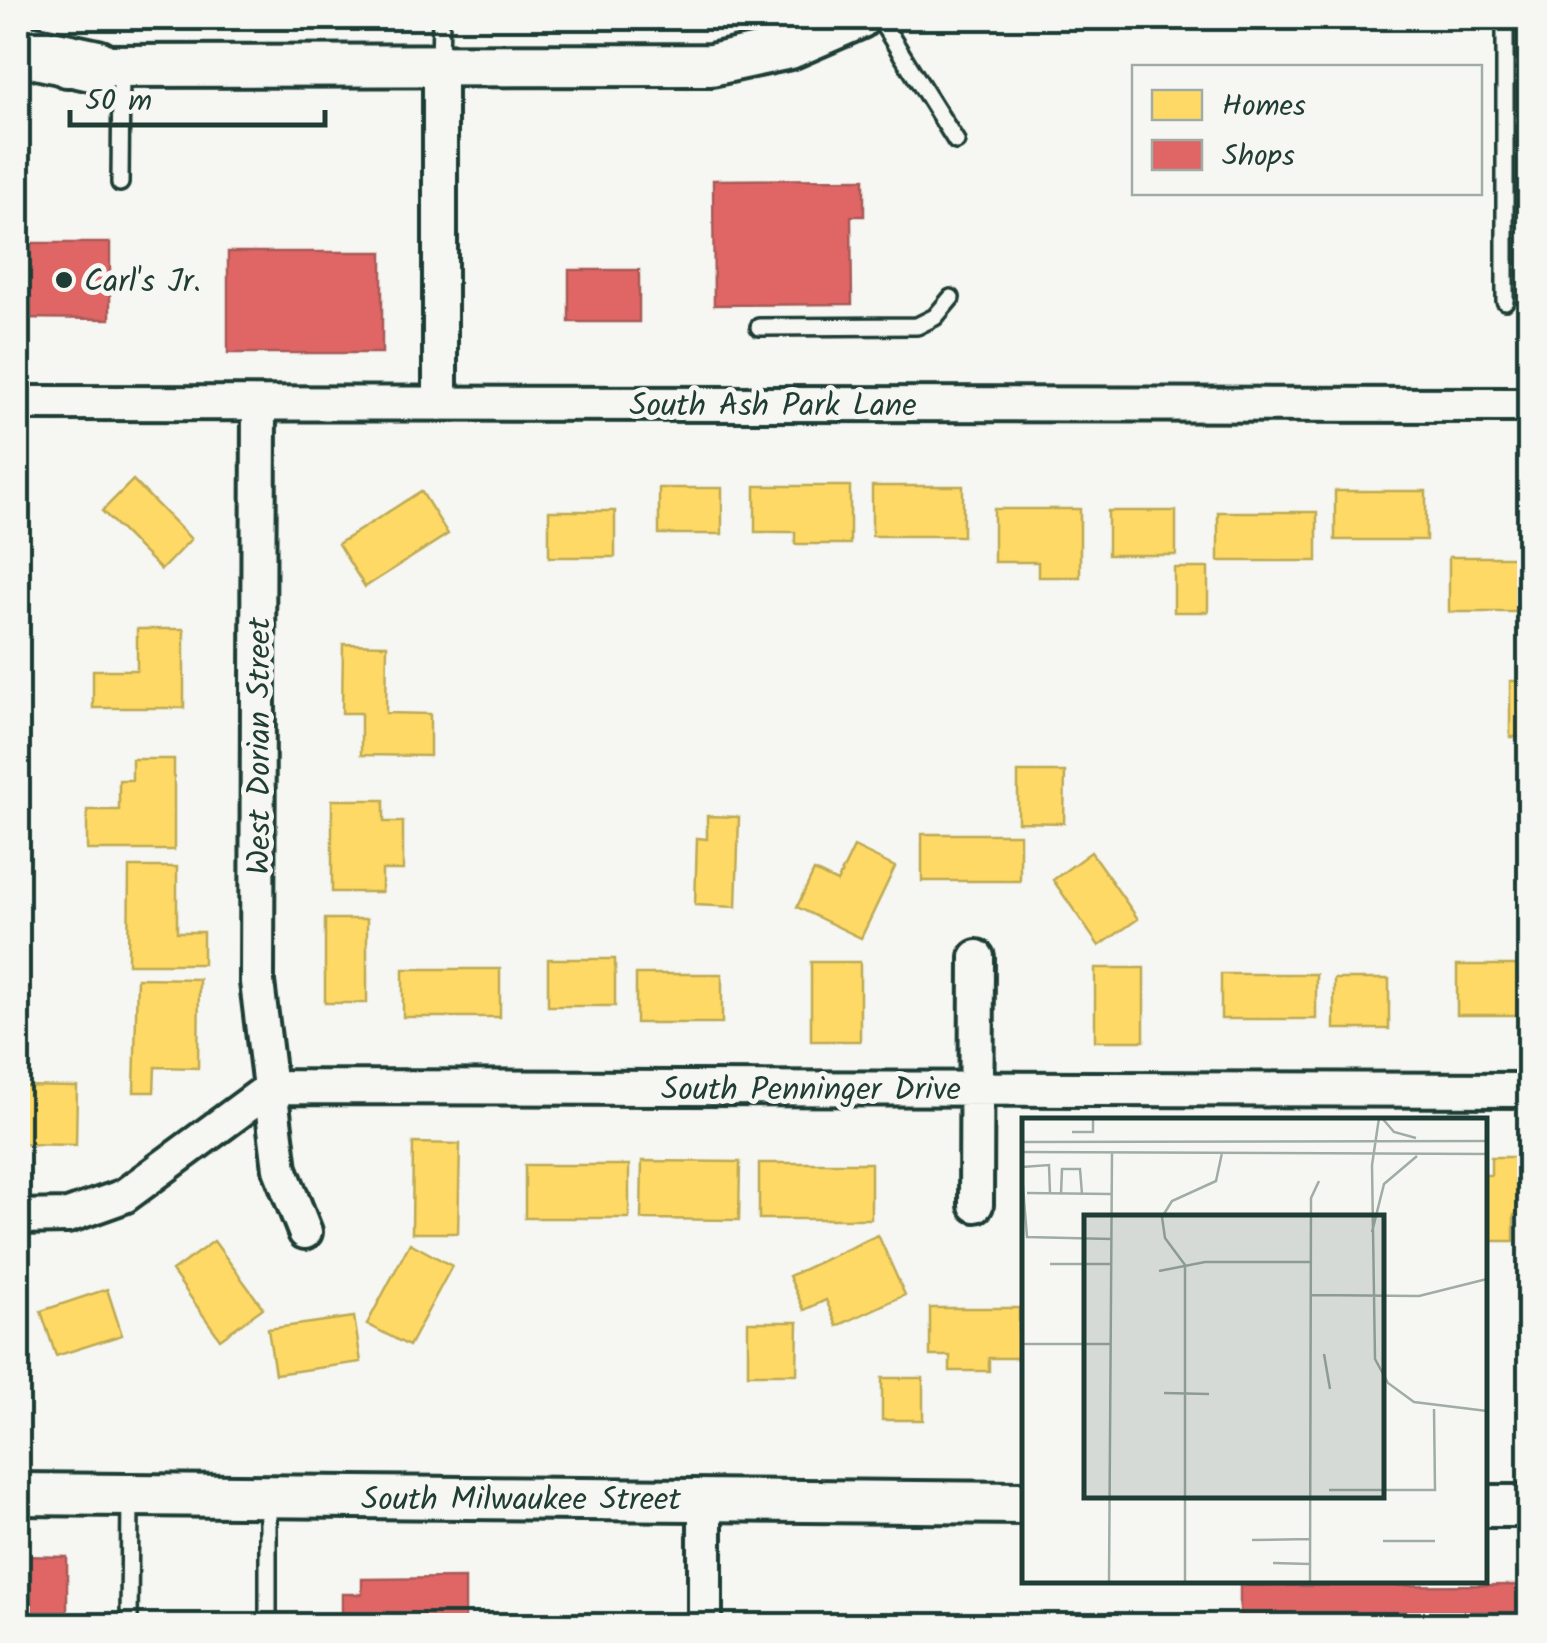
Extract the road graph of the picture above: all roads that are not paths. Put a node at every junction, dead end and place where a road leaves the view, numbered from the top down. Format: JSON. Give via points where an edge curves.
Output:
{"nodes":[{"id":1,"x":441,"y":18,"type":"edge"},
{"id":2,"x":859,"y":18,"type":"edge"},
{"id":3,"x":879,"y":18,"type":"edge"},
{"id":4,"x":1505,"y":18,"type":"edge"},
{"id":5,"x":18,"y":49,"type":"edge"},
{"id":6,"x":18,"y":66,"type":"edge"},
{"id":7,"x":109,"y":66,"type":"junction"},
{"id":8,"x":440,"y":66,"type":"junction"},
{"id":9,"x":956,"y":141,"type":"dead end"},
{"id":10,"x":120,"y":183,"type":"dead end"},
{"id":11,"x":951,"y":298,"type":"dead end"},
{"id":12,"x":1505,"y":301,"type":"dead end"},
{"id":13,"x":760,"y":327,"type":"dead end"},
{"id":14,"x":18,"y":403,"type":"edge"},
{"id":15,"x":258,"y":404,"type":"junction"},
{"id":16,"x":440,"y":404,"type":"junction"},
{"id":17,"x":1530,"y":404,"type":"edge"},
{"id":18,"x":977,"y":957,"type":"dead end"},
{"id":19,"x":272,"y":1087,"type":"junction"},
{"id":20,"x":978,"y":1089,"type":"junction"},
{"id":21,"x":1530,"y":1090,"type":"edge"},
{"id":22,"x":976,"y":1205,"type":"dead end"},
{"id":23,"x":18,"y":1217,"type":"edge"},
{"id":24,"x":305,"y":1232,"type":"dead end"},
{"id":25,"x":18,"y":1494,"type":"edge"},
{"id":26,"x":130,"y":1495,"type":"junction"},
{"id":27,"x":268,"y":1496,"type":"junction"},
{"id":28,"x":704,"y":1499,"type":"junction"},
{"id":29,"x":1022,"y":1504,"type":"edge"},
{"id":30,"x":1487,"y":1506,"type":"edge"},
{"id":31,"x":1530,"y":1506,"type":"edge"},
{"id":32,"x":129,"y":1626,"type":"edge"},
{"id":33,"x":268,"y":1626,"type":"edge"},
{"id":34,"x":705,"y":1626,"type":"edge"}],
"edges":[{"from":1,"to":8,"type":"lane"},
{"from":2,"to":8,"type":"street","via":[[790,48],[711,65]]},
{"from":3,"to":9,"type":"lane"},
{"from":4,"to":12,"type":"lane"},
{"from":5,"to":7,"type":"main road"},
{"from":6,"to":7,"type":"street"},
{"from":7,"to":8,"type":"street"},
{"from":7,"to":10,"type":"lane"},
{"from":8,"to":16,"type":"street"},
{"from":11,"to":13,"type":"lane","via":[[917,326]]},
{"from":14,"to":15,"type":"street","name":"South Ash Park Lane"},
{"from":15,"to":16,"type":"street","name":"South Ash Park Lane"},
{"from":15,"to":19,"type":"street","name":"West Dorian Street","via":[[257,982]]},
{"from":16,"to":17,"type":"street","name":"South Ash Park Lane"},
{"from":18,"to":20,"type":"street"},
{"from":19,"to":20,"type":"street","name":"South Penninger Drive"},
{"from":19,"to":23,"type":"street","via":[[124,1196],[68,1216]]},
{"from":19,"to":24,"type":"street","via":[[280,1169]]},
{"from":20,"to":21,"type":"street","name":"South Penninger Drive"},
{"from":20,"to":22,"type":"street"},
{"from":25,"to":26,"type":"street","name":"South Milwaukee Street"},
{"from":26,"to":27,"type":"street","name":"South Milwaukee Street"},
{"from":26,"to":32,"type":"lane"},
{"from":27,"to":28,"type":"street","name":"South Milwaukee Street"},
{"from":27,"to":33,"type":"lane"},
{"from":28,"to":29,"type":"street","name":"South Milwaukee Street"},
{"from":28,"to":34,"type":"street"},
{"from":30,"to":31,"type":"street"}]}
